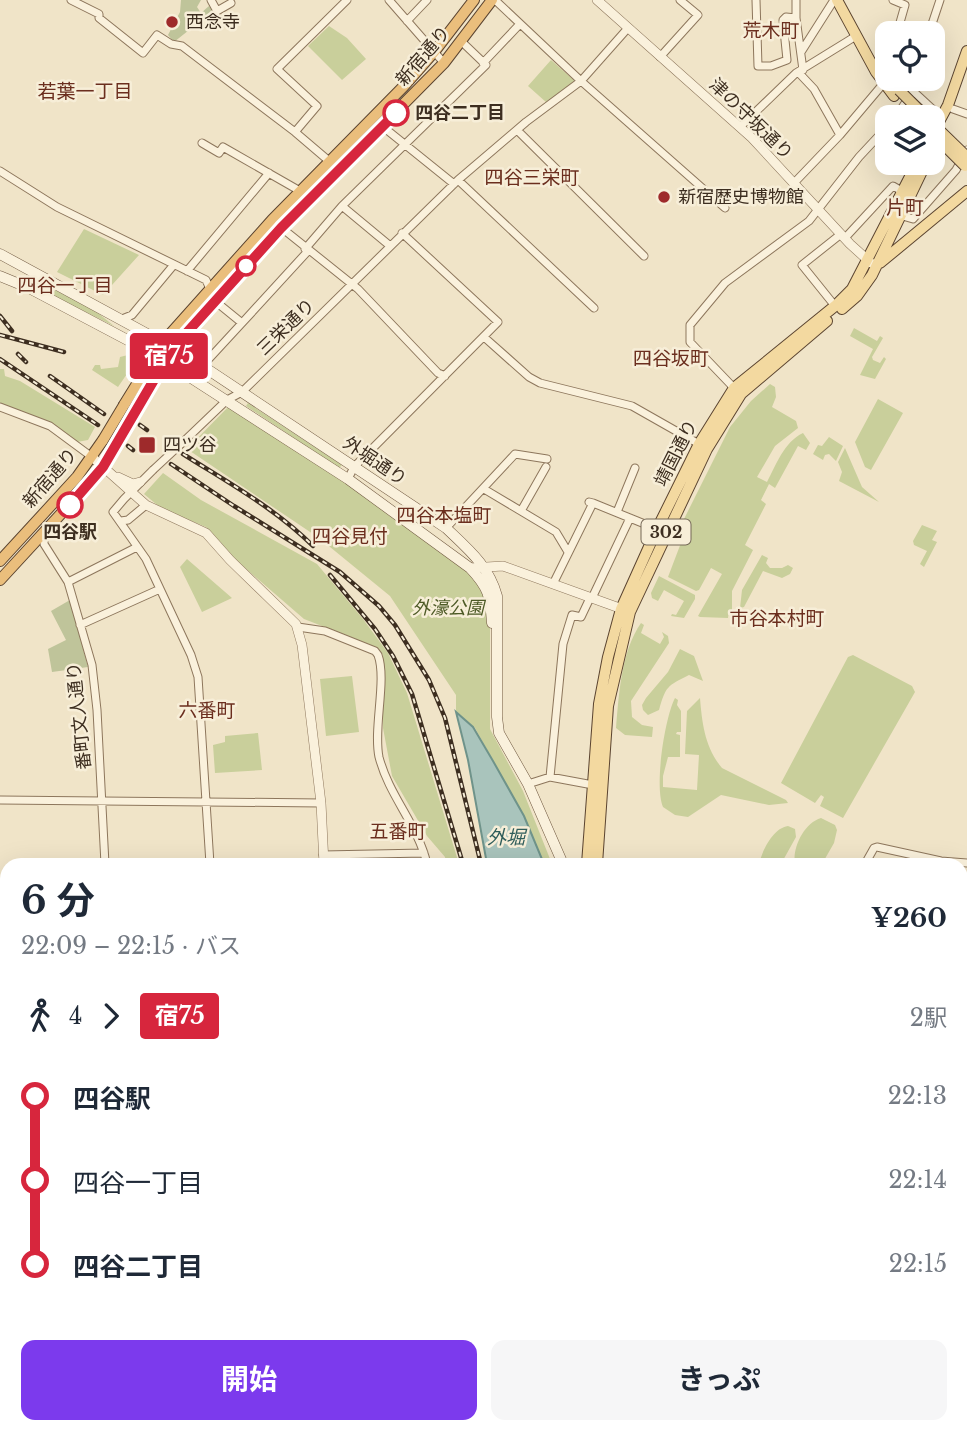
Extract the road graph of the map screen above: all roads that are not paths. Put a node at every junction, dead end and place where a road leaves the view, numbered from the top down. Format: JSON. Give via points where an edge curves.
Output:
{"nodes":[{"id":1,"x":71,"y":0,"type":"edge"},
{"id":2,"x":211,"y":0,"type":"edge"},
{"id":3,"x":347,"y":0,"type":"edge"},
{"id":4,"x":389,"y":0,"type":"edge"},
{"id":5,"x":427,"y":0,"type":"edge"},
{"id":6,"x":474,"y":0,"type":"edge"},
{"id":7,"x":493,"y":0,"type":"edge"},
{"id":8,"x":597,"y":0,"type":"edge"},
{"id":9,"x":681,"y":0,"type":"edge"},
{"id":10,"x":756,"y":0,"type":"edge"},
{"id":11,"x":796,"y":0,"type":"edge"},
{"id":12,"x":836,"y":0,"type":"edge"},
{"id":13,"x":845,"y":0,"type":"edge"},
{"id":14,"x":893,"y":0,"type":"edge"},
{"id":15,"x":940,"y":0,"type":"edge"},
{"id":16,"x":231,"y":3,"type":"dead end"},
{"id":17,"x":796,"y":18,"type":"junction"},
{"id":18,"x":407,"y":21,"type":"junction"},
{"id":19,"x":900,"y":21,"type":"edge"},
{"id":20,"x":933,"y":21,"type":"edge"},
{"id":21,"x":519,"y":24,"type":"junction"},
{"id":22,"x":628,"y":28,"type":"junction"},
{"id":23,"x":856,"y":36,"type":"junction"},
{"id":24,"x":461,"y":41,"type":"junction"},
{"id":25,"x":967,"y":51,"type":"edge"},
{"id":26,"x":434,"y":52,"type":"junction"},
{"id":27,"x":801,"y":53,"type":"junction"},
{"id":28,"x":875,"y":55,"type":"edge"},
{"id":29,"x":660,"y":57,"type":"junction"},
{"id":30,"x":875,"y":61,"type":"edge"},
{"id":31,"x":443,"y":63,"type":"junction"},
{"id":32,"x":483,"y":63,"type":"junction"},
{"id":33,"x":801,"y":71,"type":"junction"},
{"id":34,"x":967,"y":72,"type":"edge"},
{"id":35,"x":581,"y":81,"type":"junction"},
{"id":36,"x":875,"y":89,"type":"edge"},
{"id":37,"x":913,"y":91,"type":"joint"},
{"id":38,"x":896,"y":93,"type":"joint"},
{"id":39,"x":904,"y":105,"type":"edge"},
{"id":40,"x":906,"y":105,"type":"edge"},
{"id":41,"x":911,"y":105,"type":"edge"},
{"id":42,"x":948,"y":111,"type":"junction"},
{"id":43,"x":967,"y":114,"type":"edge"},
{"id":44,"x":945,"y":116,"type":"edge"},
{"id":45,"x":945,"y":119,"type":"edge"},
{"id":46,"x":382,"y":126,"type":"junction"},
{"id":47,"x":740,"y":127,"type":"junction"},
{"id":48,"x":517,"y":130,"type":"junction"},
{"id":49,"x":295,"y":132,"type":"junction"},
{"id":50,"x":840,"y":135,"type":"junction"},
{"id":51,"x":945,"y":139,"type":"edge"},
{"id":52,"x":875,"y":140,"type":"edge"},
{"id":53,"x":202,"y":143,"type":"dead end"},
{"id":54,"x":405,"y":144,"type":"junction"},
{"id":55,"x":945,"y":145,"type":"edge"},
{"id":56,"x":967,"y":150,"type":"edge"},
{"id":57,"x":329,"y":160,"type":"junction"},
{"id":58,"x":966,"y":164,"type":"edge"},
{"id":59,"x":0,"y":171,"type":"edge"},
{"id":60,"x":268,"y":173,"type":"junction"},
{"id":61,"x":910,"y":175,"type":"edge"},
{"id":62,"x":920,"y":175,"type":"edge"},
{"id":63,"x":456,"y":182,"type":"junction"},
{"id":64,"x":794,"y":183,"type":"junction"},
{"id":65,"x":300,"y":191,"type":"junction"},
{"id":66,"x":967,"y":191,"type":"edge"},
{"id":67,"x":900,"y":194,"type":"junction"},
{"id":68,"x":342,"y":206,"type":"junction"},
{"id":69,"x":725,"y":208,"type":"dead end"},
{"id":70,"x":819,"y":210,"type":"junction"},
{"id":71,"x":899,"y":215,"type":"junction"},
{"id":72,"x":276,"y":224,"type":"junction"},
{"id":73,"x":402,"y":233,"type":"junction"},
{"id":74,"x":843,"y":236,"type":"junction"},
{"id":75,"x":902,"y":244,"type":"junction"},
{"id":76,"x":389,"y":245,"type":"junction"},
{"id":77,"x":307,"y":250,"type":"junction"},
{"id":78,"x":0,"y":254,"type":"edge"},
{"id":79,"x":644,"y":256,"type":"dead end"},
{"id":80,"x":879,"y":259,"type":"junction"},
{"id":81,"x":172,"y":264,"type":"junction"},
{"id":82,"x":27,"y":269,"type":"junction"},
{"id":83,"x":187,"y":271,"type":"junction"},
{"id":84,"x":1,"y":274,"type":"edge"},
{"id":85,"x":352,"y":284,"type":"junction"},
{"id":86,"x":210,"y":289,"type":"junction"},
{"id":87,"x":215,"y":301,"type":"junction"},
{"id":88,"x":835,"y":306,"type":"junction"},
{"id":89,"x":594,"y":308,"type":"dead end"},
{"id":90,"x":122,"y":319,"type":"junction"},
{"id":91,"x":242,"y":323,"type":"junction"},
{"id":92,"x":484,"y":337,"type":"junction"},
{"id":93,"x":163,"y":342,"type":"junction"},
{"id":94,"x":174,"y":348,"type":"junction"},
{"id":95,"x":154,"y":354,"type":"junction"},
{"id":96,"x":165,"y":361,"type":"junction"},
{"id":97,"x":198,"y":364,"type":"junction"},
{"id":98,"x":445,"y":376,"type":"junction"},
{"id":99,"x":734,"y":388,"type":"junction"},
{"id":100,"x":242,"y":391,"type":"junction"},
{"id":101,"x":227,"y":400,"type":"junction"},
{"id":102,"x":0,"y":407,"type":"edge"},
{"id":103,"x":699,"y":444,"type":"junction"},
{"id":104,"x":92,"y":457,"type":"junction"},
{"id":105,"x":103,"y":467,"type":"junction"},
{"id":106,"x":355,"y":467,"type":"junction"},
{"id":107,"x":635,"y":468,"type":"dead end"},
{"id":108,"x":113,"y":477,"type":"junction"},
{"id":109,"x":348,"y":479,"type":"junction"},
{"id":110,"x":140,"y":482,"type":"junction"},
{"id":111,"x":484,"y":489,"type":"junction"},
{"id":112,"x":130,"y":492,"type":"junction"},
{"id":113,"x":146,"y":505,"type":"junction"},
{"id":114,"x":521,"y":511,"type":"junction"},
{"id":115,"x":617,"y":512,"type":"junction"},
{"id":116,"x":630,"y":518,"type":"junction"},
{"id":117,"x":121,"y":521,"type":"junction"},
{"id":118,"x":446,"y":528,"type":"junction"},
{"id":119,"x":657,"y":528,"type":"junction"},
{"id":120,"x":44,"y":533,"type":"junction"},
{"id":121,"x":137,"y":547,"type":"junction"},
{"id":122,"x":568,"y":552,"type":"junction"},
{"id":123,"x":0,"y":561,"type":"edge"},
{"id":124,"x":484,"y":566,"type":"junction"},
{"id":125,"x":470,"y":568,"type":"junction"},
{"id":126,"x":0,"y":580,"type":"edge"},
{"id":127,"x":68,"y":582,"type":"junction"},
{"id":128,"x":553,"y":584,"type":"junction"},
{"id":129,"x":160,"y":589,"type":"junction"},
{"id":130,"x":591,"y":598,"type":"junction"},
{"id":131,"x":625,"y":610,"type":"junction"},
{"id":132,"x":80,"y":625,"type":"junction"},
{"id":133,"x":298,"y":627,"type":"junction"},
{"id":134,"x":550,"y":777,"type":"junction"},
{"id":135,"x":528,"y":784,"type":"junction"},
{"id":136,"x":593,"y":785,"type":"junction"},
{"id":137,"x":0,"y":800,"type":"edge"},
{"id":138,"x":102,"y":802,"type":"junction"},
{"id":139,"x":207,"y":802,"type":"junction"},
{"id":140,"x":321,"y":803,"type":"junction"},
{"id":141,"x":424,"y":853,"type":"junction"},
{"id":142,"x":105,"y":858,"type":"edge"},
{"id":143,"x":210,"y":858,"type":"edge"},
{"id":144,"x":324,"y":858,"type":"edge"},
{"id":145,"x":353,"y":858,"type":"edge"},
{"id":146,"x":425,"y":858,"type":"edge"},
{"id":147,"x":554,"y":858,"type":"edge"},
{"id":148,"x":560,"y":858,"type":"edge"},
{"id":149,"x":587,"y":858,"type":"edge"},
{"id":150,"x":597,"y":858,"type":"edge"},
{"id":151,"x":869,"y":858,"type":"edge"},
{"id":152,"x":931,"y":858,"type":"edge"}],
"edges":[{"from":1,"to":49,"type":"street","via":[[99,14],[143,52],[157,35],[182,46]]},
{"from":2,"to":16,"type":"street","via":[[216,11]]},
{"from":3,"to":49,"type":"street","via":[[277,68],[317,106]]},
{"from":4,"to":18,"type":"street"},
{"from":5,"to":18,"type":"street"},
{"from":6,"to":26,"type":"highway","name":"新宿通り"},
{"from":7,"to":21,"type":"street"},
{"from":7,"to":24,"type":"highway","name":"新宿通り"},
{"from":8,"to":22,"type":"street","name":"津の守坂通り"},
{"from":9,"to":29,"type":"street","via":[[698,15]]},
{"from":10,"to":17,"type":"street","via":[[758,66],[787,60],[783,20]]},
{"from":11,"to":17,"type":"street"},
{"from":12,"to":23,"type":"main road"},
{"from":12,"to":27,"type":"street"},
{"from":13,"to":28,"type":"main road"},
{"from":14,"to":19,"type":"street","via":[[905,5]]},
{"from":15,"to":20,"type":"street"},
{"from":17,"to":27,"type":"street"},
{"from":18,"to":26,"type":"street"},
{"from":21,"to":32,"type":"street"},
{"from":21,"to":35,"type":"street"},
{"from":22,"to":29,"type":"street","name":"津の守坂通り"},
{"from":22,"to":35,"type":"street","name":"三栄通り"},
{"from":23,"to":30,"type":"main road"},
{"from":23,"to":33,"type":"street"},
{"from":24,"to":31,"type":"highway","name":"新宿通り"},
{"from":24,"to":32,"type":"street"},
{"from":25,"to":42,"type":"main road"},
{"from":26,"to":31,"type":"street"},
{"from":26,"to":57,"type":"highway","name":"新宿通り"},
{"from":27,"to":33,"type":"street"},
{"from":29,"to":47,"type":"street","name":"津の守坂通り"},
{"from":31,"to":46,"type":"highway","name":"新宿通り"},
{"from":32,"to":54,"type":"street","via":[[486,65]]},
{"from":33,"to":47,"type":"street"},
{"from":33,"to":50,"type":"street"},
{"from":34,"to":42,"type":"main road"},
{"from":35,"to":48,"type":"street","name":"三栄通り"},
{"from":35,"to":69,"type":"street"},
{"from":36,"to":50,"type":"street"},
{"from":37,"to":39,"type":"street"},
{"from":37,"to":42,"type":"street","via":[[939,114]]},
{"from":38,"to":40,"type":"main road"},
{"from":38,"to":41,"type":"main road","bridge":true},
{"from":42,"to":43,"type":"street"},
{"from":42,"to":44,"type":"main road"},
{"from":42,"to":45,"type":"main road"},
{"from":46,"to":54,"type":"street"},
{"from":46,"to":72,"type":"highway","name":"新宿通り"},
{"from":47,"to":64,"type":"street","name":"津の守坂通り"},
{"from":48,"to":63,"type":"street","name":"三栄通り"},
{"from":48,"to":79,"type":"street"},
{"from":49,"to":57,"type":"street"},
{"from":50,"to":64,"type":"street"},
{"from":51,"to":58,"type":"main road","bridge":true},
{"from":52,"to":70,"type":"street"},
{"from":53,"to":60,"type":"street","via":[[219,153],[223,147]]},
{"from":54,"to":63,"type":"street"},
{"from":54,"to":68,"type":"street"},
{"from":55,"to":58,"type":"main road","bridge":true},
{"from":56,"to":71,"type":"street","via":[[956,170],[913,219]]},
{"from":57,"to":65,"type":"highway","name":"新宿通り"},
{"from":59,"to":81,"type":"street","via":[[57,207]]},
{"from":60,"to":65,"type":"street"},
{"from":60,"to":83,"type":"street"},
{"from":61,"to":67,"type":"main road","name":"靖国通り","number":"302"},
{"from":62,"to":71,"type":"main road"},
{"from":63,"to":73,"type":"street","name":"三栄通り"},
{"from":63,"to":89,"type":"street"},
{"from":64,"to":70,"type":"street","name":"津の守坂通り"},
{"from":65,"to":72,"type":"highway","name":"新宿通り"},
{"from":66,"to":75,"type":"main road","number":"302"},
{"from":67,"to":74,"type":"street","via":[[892,187]]},
{"from":67,"to":80,"type":"main road","name":"靖国通り","number":"302"},
{"from":68,"to":76,"type":"street"},
{"from":68,"to":77,"type":"street"},
{"from":70,"to":74,"type":"street","name":"津の守坂通り"},
{"from":70,"to":99,"type":"street","via":[[725,283],[690,325],[690,342]]},
{"from":71,"to":80,"type":"main road"},
{"from":72,"to":77,"type":"street"},
{"from":72,"to":86,"type":"highway","name":"新宿通り"},
{"from":72,"to":87,"type":"highway","name":"新宿通り"},
{"from":73,"to":76,"type":"street","name":"三栄通り"},
{"from":73,"to":92,"type":"street","via":[[498,322]]},
{"from":74,"to":80,"type":"street","name":"津の守坂通り"},
{"from":74,"to":88,"type":"street","via":[[802,265]]},
{"from":75,"to":80,"type":"main road","number":"302"},
{"from":75,"to":80,"type":"main road"},
{"from":76,"to":85,"type":"street","name":"三栄通り"},
{"from":77,"to":85,"type":"street"},
{"from":77,"to":91,"type":"street"},
{"from":78,"to":82,"type":"main road"},
{"from":80,"to":88,"type":"main road","name":"靖国通り","number":"302"},
{"from":80,"to":131,"type":"main road","name":"靖国通り","number":"302","via":[[857,296],[741,394]]},
{"from":81,"to":83,"type":"street"},
{"from":81,"to":90,"type":"street","via":[[132,315]]},
{"from":82,"to":84,"type":"main road","name":"外堀通り"},
{"from":82,"to":90,"type":"main road","name":"外堀通り"},
{"from":83,"to":86,"type":"street","via":[[206,280]]},
{"from":84,"to":95,"type":"main road","name":"外堀通り"},
{"from":85,"to":98,"type":"street"},
{"from":85,"to":100,"type":"street","name":"三栄通り"},
{"from":86,"to":93,"type":"highway","name":"新宿通り"},
{"from":87,"to":91,"type":"street"},
{"from":87,"to":94,"type":"highway","name":"新宿通り"},
{"from":88,"to":99,"type":"main road","name":"靖国通り","number":"302"},
{"from":90,"to":93,"type":"main road","name":"外堀通り"},
{"from":91,"to":97,"type":"street","via":[[206,362]]},
{"from":92,"to":98,"type":"street"},
{"from":92,"to":103,"type":"street","via":[[540,383],[632,406]]},
{"from":93,"to":94,"type":"main road","name":"外堀通り"},
{"from":93,"to":95,"type":"highway","name":"新宿通り"},
{"from":94,"to":96,"type":"highway","name":"新宿通り"},
{"from":94,"to":97,"type":"main road","name":"外堀通り"},
{"from":95,"to":96,"type":"main road","name":"外堀通り"},
{"from":95,"to":104,"type":"highway","name":"新宿通り","bridge":true},
{"from":96,"to":101,"type":"main road","name":"外堀通り"},
{"from":96,"to":105,"type":"highway","name":"新宿通り","bridge":true},
{"from":97,"to":100,"type":"main road","name":"外堀通り"},
{"from":98,"to":106,"type":"street"},
{"from":99,"to":103,"type":"main road","name":"靖国通り","number":"302"},
{"from":100,"to":101,"type":"street","name":"三栄通り"},
{"from":100,"to":106,"type":"main road","name":"外堀通り"},
{"from":101,"to":109,"type":"main road","name":"外堀通り"},
{"from":101,"to":110,"type":"street","name":"三栄通り","bridge":true},
{"from":102,"to":104,"type":"street","via":[[50,426]]},
{"from":103,"to":119,"type":"main road","name":"靖国通り","number":"302"},
{"from":104,"to":105,"type":"street"},
{"from":104,"to":123,"type":"highway","name":"新宿通り"},
{"from":105,"to":108,"type":"street"},
{"from":105,"to":120,"type":"highway","name":"新宿通り"},
{"from":106,"to":109,"type":"street"},
{"from":106,"to":118,"type":"main road","name":"外堀通り"},
{"from":107,"to":115,"type":"street"},
{"from":108,"to":110,"type":"street"},
{"from":108,"to":112,"type":"street"},
{"from":109,"to":125,"type":"main road","name":"外堀通り"},
{"from":110,"to":112,"type":"street","name":"三栄通り"},
{"from":111,"to":114,"type":"street"},
{"from":111,"to":114,"type":"street","via":[[515,454],[546,463]]},
{"from":111,"to":118,"type":"street"},
{"from":112,"to":113,"type":"street"},
{"from":112,"to":117,"type":"street","via":[[114,510]]},
{"from":113,"to":117,"type":"street"},
{"from":113,"to":133,"type":"street","via":[[206,533]]},
{"from":114,"to":122,"type":"street","via":[[556,532]]},
{"from":115,"to":116,"type":"street"},
{"from":115,"to":122,"type":"street","via":[[591,502]]},
{"from":116,"to":119,"type":"street"},
{"from":116,"to":130,"type":"street"},
{"from":117,"to":121,"type":"street"},
{"from":118,"to":124,"type":"main road","name":"外堀通り"},
{"from":119,"to":131,"type":"main road","name":"靖国通り","number":"302"},
{"from":120,"to":126,"type":"highway","name":"新宿通り"},
{"from":120,"to":127,"type":"street","name":"番町文人通り","via":[[44,544]]},
{"from":121,"to":127,"type":"street"},
{"from":121,"to":129,"type":"street"},
{"from":122,"to":128,"type":"street"},
{"from":124,"to":125,"type":"street"},
{"from":124,"to":128,"type":"street","via":[[503,566]]},
{"from":124,"to":135,"type":"main road","name":"外堀通り","via":[[497,596],[499,733]]},
{"from":125,"to":147,"type":"main road","name":"外堀通り","via":[[485,583],[490,597],[492,728]]},
{"from":127,"to":132,"type":"street","name":"番町文人通り"},
{"from":128,"to":130,"type":"street"},
{"from":129,"to":132,"type":"street"},
{"from":129,"to":139,"type":"street","via":[[198,677]]},
{"from":130,"to":131,"type":"street"},
{"from":130,"to":134,"type":"street","via":[[582,617],[572,615],[563,644]]},
{"from":131,"to":136,"type":"main road","name":"靖国通り","number":"302","via":[[601,692]]},
{"from":131,"to":150,"type":"main road","name":"靖国通り","number":"302","via":[[608,706]]},
{"from":132,"to":138,"type":"street","name":"番町文人通り","via":[[92,664]]},
{"from":133,"to":140,"type":"street"},
{"from":133,"to":141,"type":"street","via":[[325,631],[378,655],[379,757]]},
{"from":134,"to":135,"type":"street"},
{"from":134,"to":136,"type":"street"},
{"from":135,"to":148,"type":"main road","name":"外堀通り"},
{"from":136,"to":149,"type":"main road","name":"靖国通り","number":"302"},
{"from":137,"to":138,"type":"street"},
{"from":138,"to":139,"type":"street"},
{"from":138,"to":142,"type":"street","name":"番町文人通り"},
{"from":139,"to":140,"type":"street"},
{"from":139,"to":143,"type":"street"},
{"from":140,"to":144,"type":"street"},
{"from":141,"to":145,"type":"street"},
{"from":141,"to":146,"type":"street"},
{"from":151,"to":152,"type":"street","via":[[875,847]]}]}
